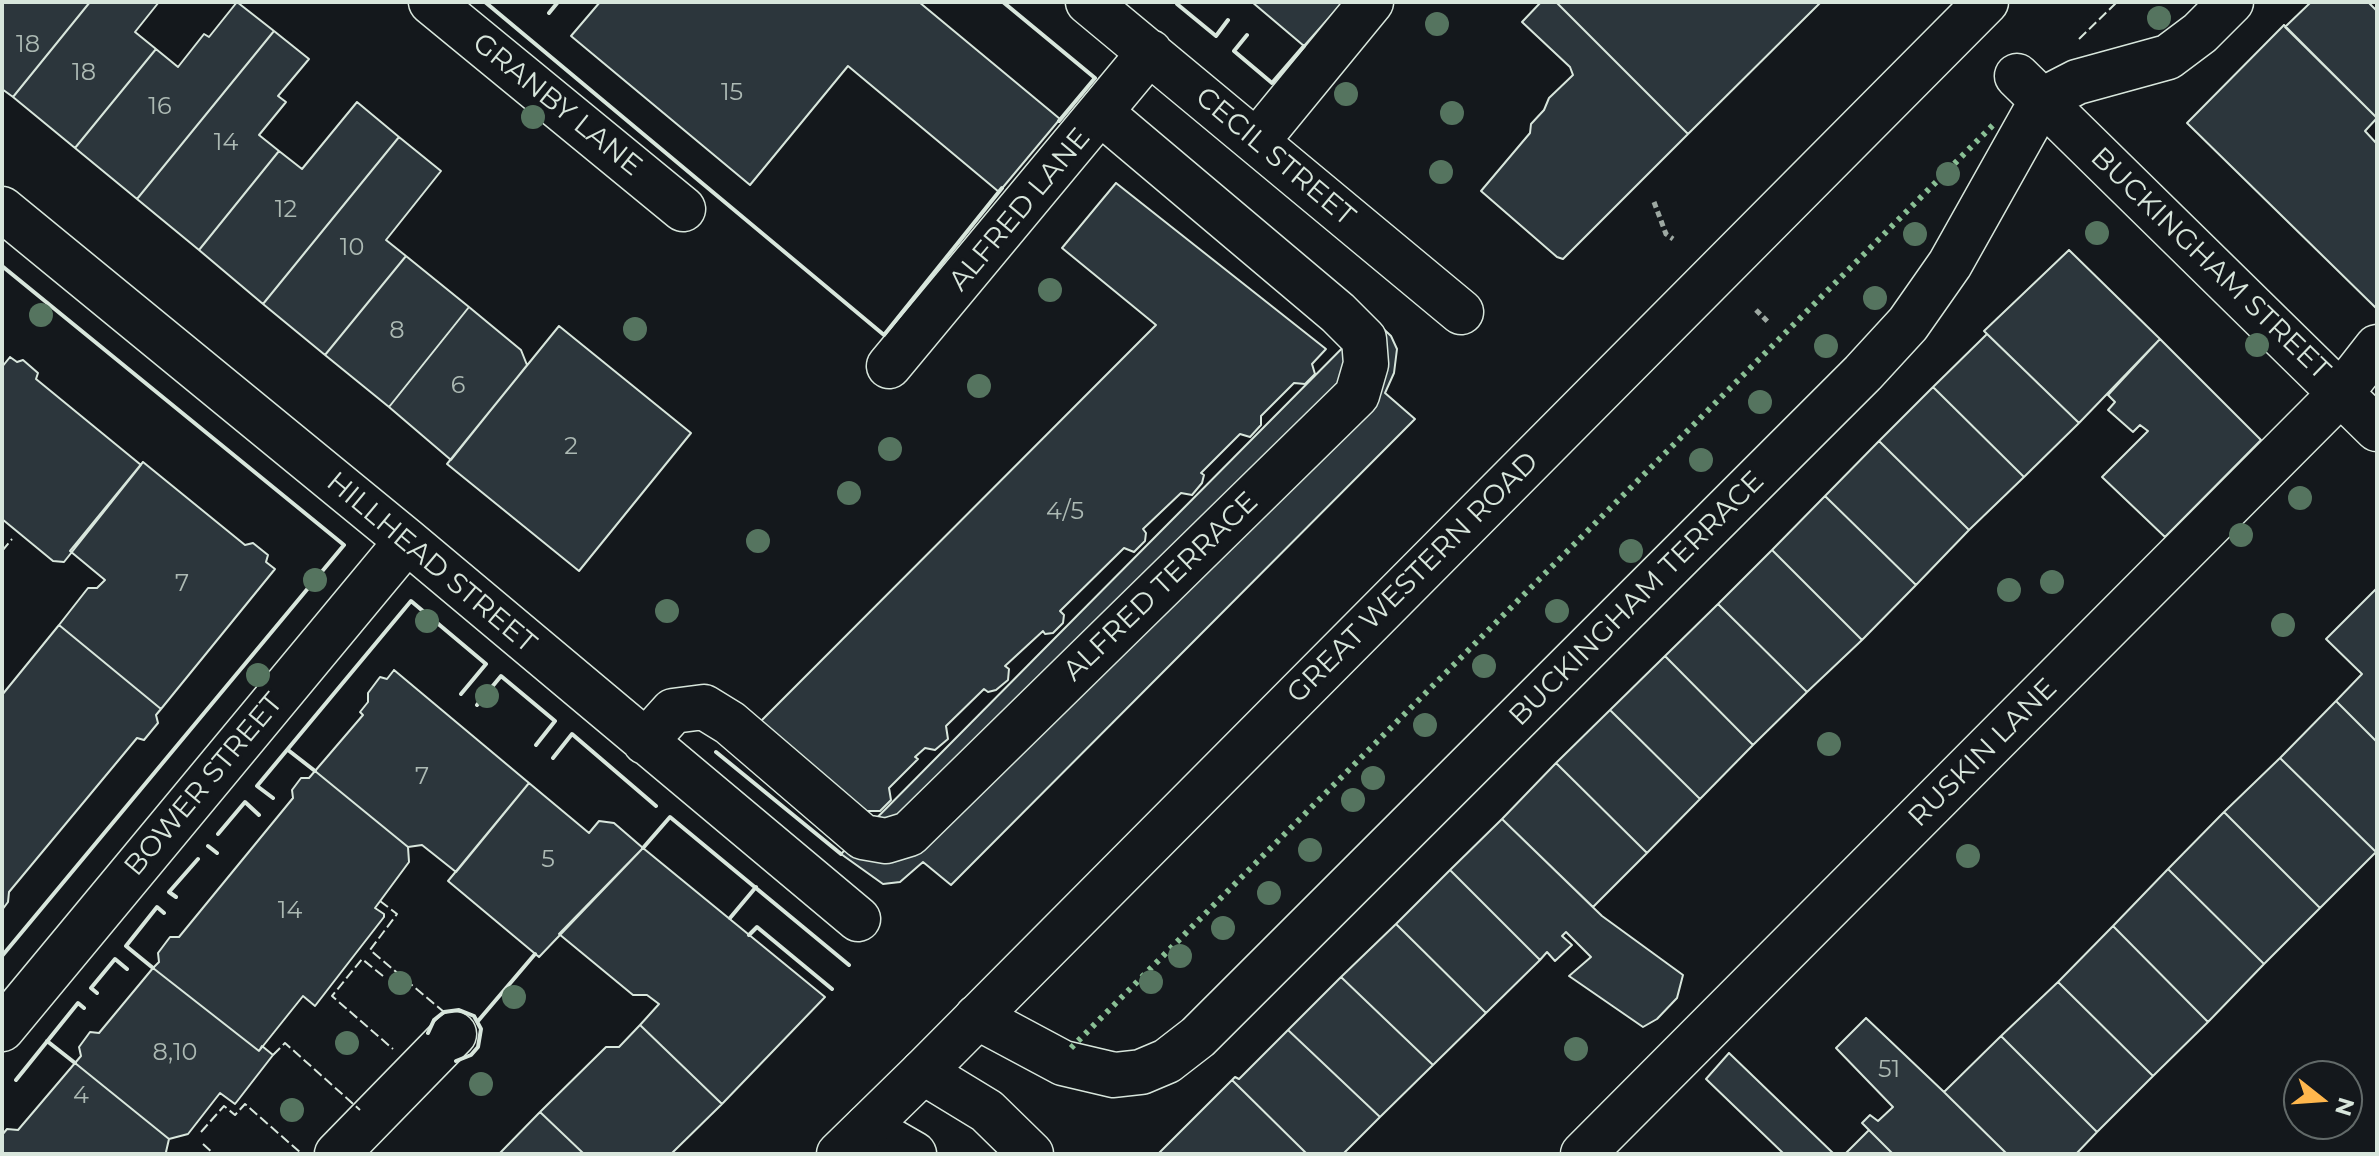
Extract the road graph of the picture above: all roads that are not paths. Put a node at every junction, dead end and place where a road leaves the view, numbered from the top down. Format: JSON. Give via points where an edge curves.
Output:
{"nodes":[{"id":1,"x":431,"y":2,"type":"edge"},
{"id":2,"x":1088,"y":2,"type":"edge"},
{"id":3,"x":1371,"y":2,"type":"edge"},
{"id":4,"x":1986,"y":2,"type":"edge"},
{"id":5,"x":2231,"y":2,"type":"edge"},
{"id":6,"x":1150,"y":52,"type":"junction"},
{"id":7,"x":2029,"y":88,"type":"junction"},
{"id":8,"x":1101,"y":113,"type":"junction"},
{"id":9,"x":1257,"y":141,"type":"junction"},
{"id":10,"x":2,"y":209,"type":"edge"},
{"id":11,"x":683,"y":209,"type":"dead end"},
{"id":12,"x":1461,"y":312,"type":"dead end"},
{"id":13,"x":2377,"y":347,"type":"edge"},
{"id":14,"x":889,"y":366,"type":"dead end"},
{"id":15,"x":2341,"y":393,"type":"junction"},
{"id":16,"x":2377,"y":429,"type":"edge"},
{"id":17,"x":407,"y":541,"type":"junction"},
{"id":18,"x":645,"y":742,"type":"junction"},
{"id":19,"x":858,"y":919,"type":"dead end"},
{"id":20,"x":977,"y":1017,"type":"junction"},
{"id":21,"x":2,"y":1029,"type":"edge"},
{"id":22,"x":454,"y":1034,"type":"dead end"},
{"id":23,"x":923,"y":1072,"type":"junction"},
{"id":24,"x":853,"y":1141,"type":"edge"},
{"id":25,"x":337,"y":1154,"type":"edge"},
{"id":26,"x":914,"y":1154,"type":"edge"},
{"id":27,"x":1031,"y":1154,"type":"edge"},
{"id":28,"x":1583,"y":1154,"type":"edge"}],
"edges":[{"from":1,"to":11,"type":"street","name":"GRANBY LANE"},
{"from":2,"to":6,"type":"street","name":"CECIL STREET"},
{"from":3,"to":9,"type":"street"},
{"from":4,"to":20,"type":"street","name":"GREAT WESTERN ROAD"},
{"from":5,"to":7,"type":"street","via":[[2168,57],[2077,82]]},
{"from":6,"to":8,"type":"street","name":"ALFRED LANE"},
{"from":6,"to":9,"type":"street","name":"CECIL STREET"},
{"from":7,"to":15,"type":"street","name":"BUCKINGHAM STREET"},
{"from":7,"to":20,"type":"street","name":"BUCKINGHAM TERRACE","via":[[1950,264],[1908,324],[1198,1037],[1167,1061],[1114,1075],[1063,1063]]},
{"from":8,"to":14,"type":"street","name":"ALFRED LANE"},
{"from":8,"to":18,"type":"street","name":"ALFRED TERRACE","via":[[1364,339],[1366,364],[1357,395],[909,834],[886,841],[863,837],[730,723],[704,707],[673,711]]},
{"from":9,"to":12,"type":"street","name":"CECIL STREET"},
{"from":10,"to":17,"type":"street","name":"HILLHEAD STREET"},
{"from":13,"to":15,"type":"street","name":"RUSKIN LANE"},
{"from":15,"to":16,"type":"street","name":"BUCKINGHAM STREET"},
{"from":15,"to":28,"type":"street","name":"RUSKIN LANE"},
{"from":17,"to":18,"type":"street","name":"HILLHEAD STREET"},
{"from":17,"to":21,"type":"street","name":"BOWER STREET"},
{"from":18,"to":19,"type":"street","name":"HILLHEAD STREET"},
{"from":20,"to":23,"type":"street","name":"GREAT WESTERN ROAD"},
{"from":22,"to":25,"type":"street"},
{"from":23,"to":24,"type":"street","name":"GREAT WESTERN ROAD"},
{"from":23,"to":27,"type":"street","via":[[987,1111]]},
{"from":24,"to":26,"type":"street"}]}
